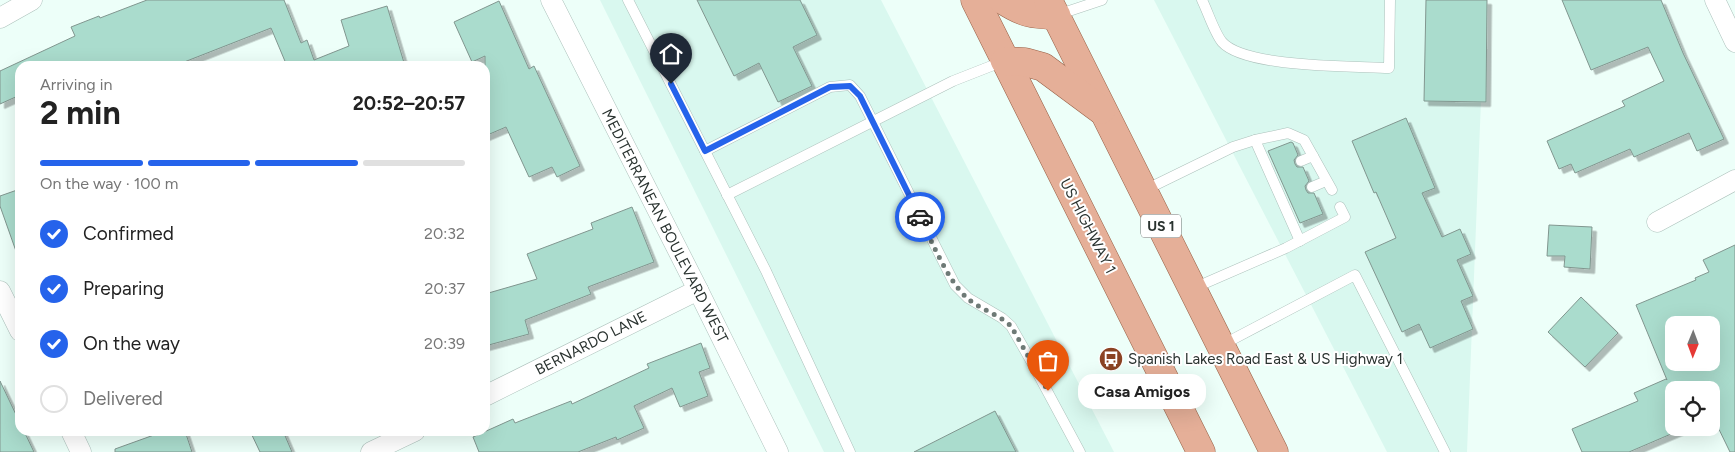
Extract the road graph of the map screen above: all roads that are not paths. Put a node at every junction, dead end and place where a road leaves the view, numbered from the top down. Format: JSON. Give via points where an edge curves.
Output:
{"nodes":[{"id":1,"x":551,"y":0,"type":"edge"},
{"id":2,"x":628,"y":0,"type":"edge"},
{"id":3,"x":975,"y":0,"type":"edge"},
{"id":4,"x":1003,"y":0,"type":"edge"},
{"id":5,"x":1102,"y":0,"type":"edge"},
{"id":6,"x":1202,"y":0,"type":"edge"},
{"id":7,"x":1390,"y":0,"type":"edge"},
{"id":8,"x":1715,"y":0,"type":"edge"},
{"id":9,"x":0,"y":1,"type":"edge"},
{"id":10,"x":30,"y":1,"type":"edge"},
{"id":11,"x":1052,"y":8,"type":"edge"},
{"id":12,"x":0,"y":18,"type":"edge"},
{"id":13,"x":1735,"y":42,"type":"edge"},
{"id":14,"x":1005,"y":61,"type":"junction"},
{"id":15,"x":1104,"y":112,"type":"junction"},
{"id":16,"x":873,"y":122,"type":"junction"},
{"id":17,"x":1255,"y":140,"type":"junction"},
{"id":18,"x":705,"y":151,"type":"junction"},
{"id":19,"x":1312,"y":156,"type":"junction"},
{"id":20,"x":1301,"y":161,"type":"dead end"},
{"id":21,"x":1735,"y":180,"type":"edge"},
{"id":22,"x":1312,"y":187,"type":"dead end"},
{"id":23,"x":1144,"y":191,"type":"junction"},
{"id":24,"x":728,"y":195,"type":"junction"},
{"id":25,"x":1340,"y":206,"type":"dead end"},
{"id":26,"x":1657,"y":222,"type":"dead end"},
{"id":27,"x":1300,"y":240,"type":"junction"},
{"id":28,"x":1193,"y":289,"type":"junction"},
{"id":29,"x":698,"y":290,"type":"junction"},
{"id":30,"x":0,"y":291,"type":"edge"},
{"id":31,"x":15,"y":315,"type":"edge"},
{"id":32,"x":1221,"y":345,"type":"junction"},
{"id":33,"x":490,"y":394,"type":"edge"},
{"id":34,"x":73,"y":436,"type":"edge"},
{"id":35,"x":405,"y":436,"type":"edge"},
{"id":36,"x":81,"y":452,"type":"edge"},
{"id":37,"x":371,"y":452,"type":"edge"},
{"id":38,"x":778,"y":452,"type":"edge"},
{"id":39,"x":850,"y":452,"type":"edge"},
{"id":40,"x":1080,"y":452,"type":"edge"},
{"id":41,"x":1201,"y":452,"type":"edge"},
{"id":42,"x":1274,"y":452,"type":"edge"},
{"id":43,"x":1445,"y":452,"type":"edge"}],
"edges":[{"from":1,"to":29,"type":"street","name":"MEDITERRANEAN BOULEVARD WEST"},
{"from":2,"to":18,"type":"lane"},
{"from":3,"to":14,"type":"main road","name":"US HIGHWAY 1"},
{"from":4,"to":11,"type":"main road","via":[[1033,15]]},
{"from":5,"to":11,"type":"lane"},
{"from":6,"to":7,"type":"lane","via":[[1222,42],[1248,56],[1389,68]]},
{"from":8,"to":13,"type":"street"},
{"from":9,"to":10,"type":"street"},
{"from":10,"to":12,"type":"street"},
{"from":11,"to":15,"type":"main road","number":"US 1"},
{"from":14,"to":15,"type":"main road","via":[[1044,67]]},
{"from":14,"to":16,"type":"lane","via":[[953,81]]},
{"from":14,"to":41,"type":"main road","name":"US HIGHWAY 1"},
{"from":15,"to":23,"type":"main road","number":"US 1"},
{"from":16,"to":18,"type":"lane","via":[[860,96],[850,86],[830,87]]},
{"from":16,"to":24,"type":"lane"},
{"from":16,"to":40,"type":"lane","via":[[955,285],[968,298],[1011,326]]},
{"from":17,"to":19,"type":"lane","via":[[1288,133],[1304,140]]},
{"from":17,"to":23,"type":"lane","via":[[1233,147]]},
{"from":17,"to":27,"type":"lane"},
{"from":18,"to":24,"type":"lane"},
{"from":19,"to":20,"type":"lane"},
{"from":19,"to":22,"type":"lane","via":[[1329,185]]},
{"from":21,"to":26,"type":"street"},
{"from":23,"to":28,"type":"main road","number":"US 1"},
{"from":24,"to":39,"type":"lane"},
{"from":25,"to":27,"type":"lane","via":[[1346,217]]},
{"from":27,"to":28,"type":"lane"},
{"from":28,"to":32,"type":"main road","number":"US 1"},
{"from":29,"to":33,"type":"street","name":"BERNARDO LANE"},
{"from":29,"to":38,"type":"street","name":"MEDITERRANEAN BOULEVARD WEST"},
{"from":30,"to":31,"type":"street"},
{"from":32,"to":42,"type":"main road","number":"US 1"},
{"from":32,"to":43,"type":"lane","via":[[1355,275]]},
{"from":34,"to":36,"type":"street"},
{"from":35,"to":37,"type":"street"}]}
